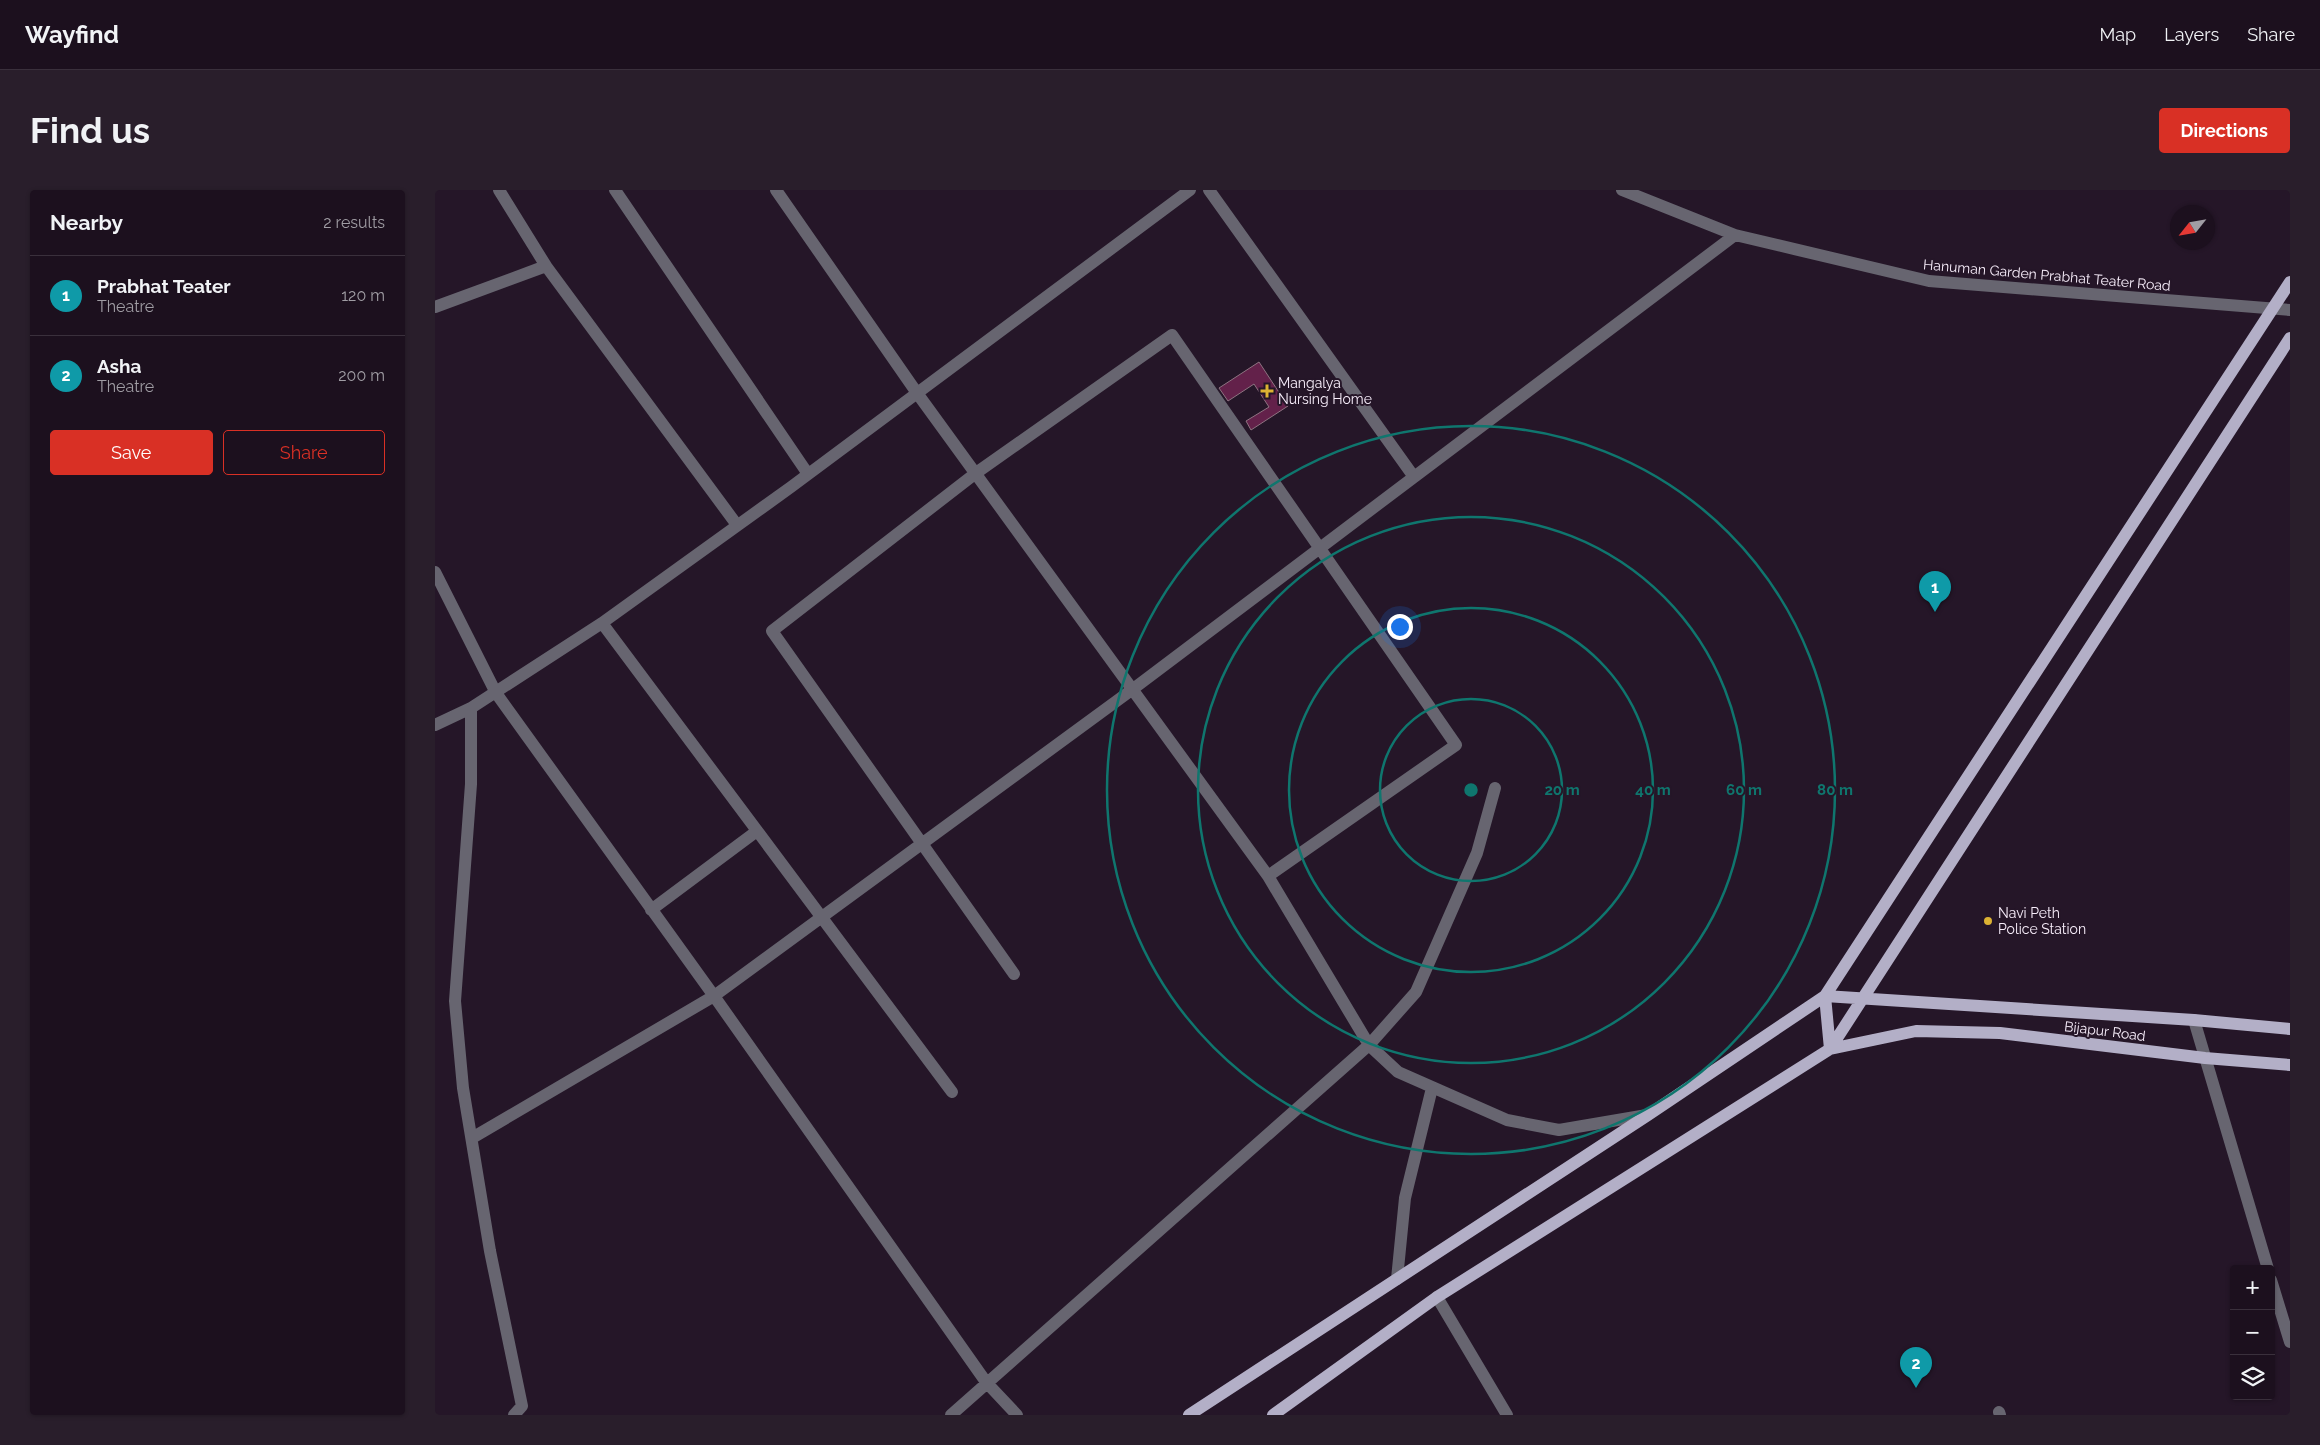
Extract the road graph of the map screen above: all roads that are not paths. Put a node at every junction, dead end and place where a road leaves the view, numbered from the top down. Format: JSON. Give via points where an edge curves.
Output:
{"nodes":[{"id":1,"x":499,"y":190,"type":"edge"},
{"id":2,"x":615,"y":190,"type":"edge"},
{"id":3,"x":776,"y":190,"type":"edge"},
{"id":4,"x":1190,"y":190,"type":"edge"},
{"id":5,"x":1209,"y":190,"type":"edge"},
{"id":6,"x":1622,"y":190,"type":"edge"},
{"id":7,"x":1735,"y":235,"type":"junction"},
{"id":8,"x":546,"y":266,"type":"junction"},
{"id":9,"x":2290,"y":282,"type":"edge"},
{"id":10,"x":435,"y":307,"type":"edge"},
{"id":11,"x":2272,"y":310,"type":"junction"},
{"id":12,"x":2290,"y":310,"type":"edge"},
{"id":13,"x":2290,"y":338,"type":"edge"},
{"id":14,"x":917,"y":393,"type":"junction"},
{"id":15,"x":976,"y":473,"type":"junction"},
{"id":16,"x":808,"y":474,"type":"junction"},
{"id":17,"x":1414,"y":477,"type":"junction"},
{"id":18,"x":737,"y":525,"type":"junction"},
{"id":19,"x":1319,"y":548,"type":"junction"},
{"id":20,"x":435,"y":572,"type":"edge"},
{"id":21,"x":602,"y":623,"type":"junction"},
{"id":22,"x":1133,"y":689,"type":"junction"},
{"id":23,"x":496,"y":693,"type":"junction"},
{"id":24,"x":471,"y":708,"type":"junction"},
{"id":25,"x":435,"y":724,"type":"edge"},
{"id":26,"x":1495,"y":788,"type":"dead end"},
{"id":27,"x":757,"y":831,"type":"junction"},
{"id":28,"x":921,"y":843,"type":"junction"},
{"id":29,"x":1268,"y":876,"type":"junction"},
{"id":30,"x":651,"y":910,"type":"junction"},
{"id":31,"x":821,"y":917,"type":"junction"},
{"id":32,"x":1014,"y":974,"type":"dead end"},
{"id":33,"x":714,"y":996,"type":"junction"},
{"id":34,"x":1825,"y":996,"type":"junction"},
{"id":35,"x":1862,"y":999,"type":"junction"},
{"id":36,"x":2194,"y":1020,"type":"junction"},
{"id":37,"x":2290,"y":1029,"type":"edge"},
{"id":38,"x":1369,"y":1045,"type":"junction"},
{"id":39,"x":1830,"y":1049,"type":"junction"},
{"id":40,"x":2205,"y":1058,"type":"junction"},
{"id":41,"x":2290,"y":1066,"type":"edge"},
{"id":42,"x":1432,"y":1088,"type":"junction"},
{"id":43,"x":952,"y":1092,"type":"dead end"},
{"id":44,"x":1647,"y":1115,"type":"junction"},
{"id":45,"x":472,"y":1138,"type":"junction"},
{"id":46,"x":2267,"y":1265,"type":"edge"},
{"id":47,"x":1397,"y":1279,"type":"junction"},
{"id":48,"x":2275,"y":1293,"type":"edge"},
{"id":49,"x":1437,"y":1297,"type":"junction"},
{"id":50,"x":2290,"y":1342,"type":"edge"},
{"id":51,"x":986,"y":1382,"type":"junction"},
{"id":52,"x":514,"y":1415,"type":"edge"},
{"id":53,"x":951,"y":1415,"type":"edge"},
{"id":54,"x":1017,"y":1415,"type":"edge"},
{"id":55,"x":1189,"y":1415,"type":"edge"},
{"id":56,"x":1273,"y":1415,"type":"edge"},
{"id":57,"x":1507,"y":1415,"type":"edge"}],
"edges":[{"from":1,"to":8,"type":"street"},
{"from":2,"to":16,"type":"street"},
{"from":3,"to":14,"type":"street"},
{"from":4,"to":14,"type":"street"},
{"from":5,"to":17,"type":"street"},
{"from":6,"to":7,"type":"street","name":"Hanuman Garden Prabhat Teater Road"},
{"from":7,"to":11,"type":"street","name":"Hanuman Garden Prabhat Teater Road","via":[[1929,281]]},
{"from":7,"to":17,"type":"street"},
{"from":8,"to":10,"type":"street"},
{"from":8,"to":18,"type":"street"},
{"from":9,"to":11,"type":"main road"},
{"from":11,"to":12,"type":"street","name":"Hanuman Garden Prabhat Teater Road"},
{"from":11,"to":34,"type":"main road"},
{"from":13,"to":35,"type":"main road"},
{"from":14,"to":15,"type":"street"},
{"from":14,"to":16,"type":"street"},
{"from":15,"to":19,"type":"street","via":[[1172,336]]},
{"from":15,"to":22,"type":"street"},
{"from":15,"to":28,"type":"street","via":[[772,631]]},
{"from":16,"to":18,"type":"street"},
{"from":17,"to":19,"type":"street"},
{"from":18,"to":21,"type":"street"},
{"from":19,"to":22,"type":"street"},
{"from":19,"to":29,"type":"street","via":[[1456,745]]},
{"from":20,"to":23,"type":"street"},
{"from":21,"to":23,"type":"street"},
{"from":21,"to":27,"type":"street"},
{"from":22,"to":28,"type":"street"},
{"from":22,"to":29,"type":"street"},
{"from":23,"to":24,"type":"street"},
{"from":23,"to":30,"type":"street"},
{"from":24,"to":25,"type":"street"},
{"from":24,"to":45,"type":"street","via":[[471,784],[455,1001],[463,1088]]},
{"from":26,"to":38,"type":"street","via":[[1477,853],[1416,992]]},
{"from":27,"to":30,"type":"street"},
{"from":27,"to":31,"type":"street"},
{"from":28,"to":31,"type":"street"},
{"from":28,"to":32,"type":"street"},
{"from":29,"to":38,"type":"street"},
{"from":30,"to":33,"type":"street"},
{"from":31,"to":33,"type":"street"},
{"from":31,"to":43,"type":"street"},
{"from":33,"to":45,"type":"street"},
{"from":33,"to":51,"type":"street"},
{"from":34,"to":35,"type":"main road"},
{"from":34,"to":39,"type":"main road"},
{"from":34,"to":44,"type":"main road"},
{"from":35,"to":36,"type":"main road"},
{"from":35,"to":39,"type":"main road"},
{"from":36,"to":37,"type":"main road"},
{"from":36,"to":40,"type":"street"},
{"from":38,"to":42,"type":"street","via":[[1398,1072]]},
{"from":38,"to":51,"type":"street"},
{"from":39,"to":40,"type":"main road","name":"Bijapur Road","via":[[1916,1031],[2000,1033]]},
{"from":39,"to":49,"type":"main road"},
{"from":40,"to":41,"type":"main road","name":"Bijapur Road"},
{"from":40,"to":46,"type":"street"},
{"from":42,"to":44,"type":"street","via":[[1507,1120],[1559,1130]]},
{"from":42,"to":47,"type":"street","via":[[1405,1198]]},
{"from":44,"to":47,"type":"main road"},
{"from":45,"to":52,"type":"street","via":[[490,1251],[521,1406]]},
{"from":47,"to":55,"type":"main road"},
{"from":48,"to":50,"type":"street"},
{"from":49,"to":56,"type":"main road"},
{"from":49,"to":57,"type":"street"},
{"from":51,"to":53,"type":"street"},
{"from":51,"to":54,"type":"street"}]}
